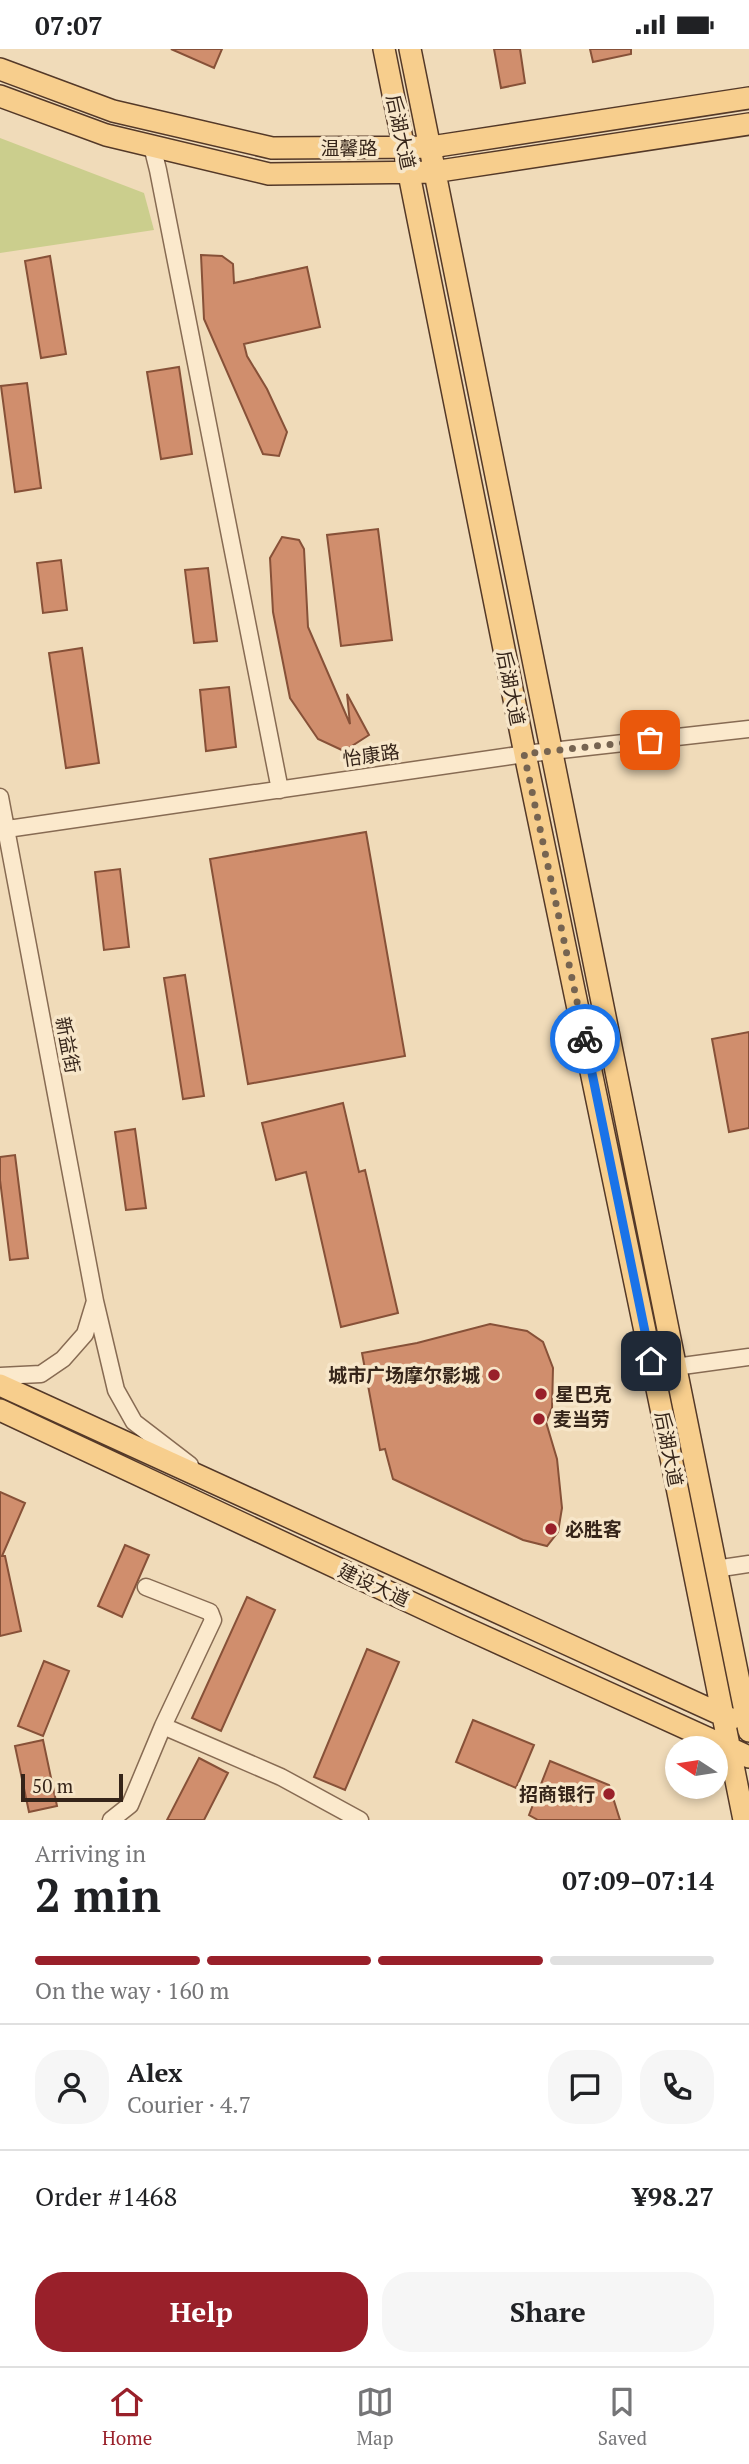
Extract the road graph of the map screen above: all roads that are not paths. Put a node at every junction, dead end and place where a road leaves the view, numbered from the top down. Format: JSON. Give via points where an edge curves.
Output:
{"nodes":[{"id":1,"x":384,"y":49,"type":"edge"},
{"id":2,"x":410,"y":49,"type":"edge"},
{"id":3,"x":0,"y":69,"type":"edge"},
{"id":4,"x":1,"y":96,"type":"edge"},
{"id":5,"x":749,"y":98,"type":"edge"},
{"id":6,"x":749,"y":124,"type":"edge"},
{"id":7,"x":152,"y":146,"type":"junction"},
{"id":8,"x":405,"y":147,"type":"junction"},
{"id":9,"x":431,"y":147,"type":"junction"},
{"id":10,"x":410,"y":172,"type":"junction"},
{"id":11,"x":436,"y":172,"type":"junction"},
{"id":12,"x":749,"y":729,"type":"edge"},
{"id":13,"x":552,"y":751,"type":"junction"},
{"id":14,"x":524,"y":754,"type":"junction"},
{"id":15,"x":280,"y":790,"type":"junction"},
{"id":16,"x":0,"y":797,"type":"edge"},
{"id":17,"x":3,"y":829,"type":"edge"},
{"id":18,"x":95,"y":1301,"type":"junction"},
{"id":19,"x":749,"y":1357,"type":"edge"},
{"id":20,"x":675,"y":1367,"type":"junction"},
{"id":21,"x":0,"y":1376,"type":"edge"},
{"id":22,"x":0,"y":1385,"type":"edge"},
{"id":23,"x":0,"y":1410,"type":"edge"},
{"id":24,"x":208,"y":1480,"type":"junction"},
{"id":25,"x":749,"y":1564,"type":"edge"},
{"id":26,"x":715,"y":1569,"type":"junction"},
{"id":27,"x":146,"y":1587,"type":"dead end"},
{"id":28,"x":723,"y":1715,"type":"junction"},
{"id":29,"x":163,"y":1726,"type":"junction"},
{"id":30,"x":749,"y":1728,"type":"edge"},
{"id":31,"x":729,"y":1748,"type":"junction"},
{"id":32,"x":749,"y":1757,"type":"edge"},
{"id":33,"x":111,"y":1820,"type":"edge"},
{"id":34,"x":360,"y":1820,"type":"edge"},
{"id":35,"x":744,"y":1820,"type":"edge"}],
"edges":[{"from":1,"to":8,"type":"main road","name":"后湖大道"},
{"from":2,"to":9,"type":"main road","name":"后湖大道"},
{"from":3,"to":8,"type":"main road","name":"温馨路","via":[[113,111],[272,148]]},
{"from":4,"to":7,"type":"main road","name":"温馨路","via":[[106,135]]},
{"from":5,"to":9,"type":"main road","name":"温馨路"},
{"from":6,"to":11,"type":"main road","name":"温馨路"},
{"from":7,"to":10,"type":"main road","name":"温馨路","via":[[269,174]]},
{"from":7,"to":15,"type":"street"},
{"from":8,"to":9,"type":"main road","name":"温馨路"},
{"from":8,"to":10,"type":"main road","name":"后湖大道"},
{"from":9,"to":11,"type":"main road","name":"后湖大道"},
{"from":10,"to":11,"type":"main road","name":"温馨路"},
{"from":10,"to":14,"type":"main road","name":"后湖大道"},
{"from":11,"to":13,"type":"main road","name":"后湖大道"},
{"from":12,"to":13,"type":"street","name":"怡康路"},
{"from":13,"to":14,"type":"street","name":"怡康路"},
{"from":13,"to":20,"type":"main road","name":"后湖大道"},
{"from":14,"to":15,"type":"street","name":"怡康路"},
{"from":14,"to":28,"type":"main road","name":"后湖大道"},
{"from":15,"to":17,"type":"street","name":"怡康路"},
{"from":16,"to":17,"type":"street","name":"新益街"},
{"from":17,"to":18,"type":"street","name":"新益街"},
{"from":18,"to":21,"type":"street","via":[[85,1334],[63,1359],[41,1374]]},
{"from":18,"to":24,"type":"street","name":"新益街","via":[[116,1390],[134,1422]]},
{"from":19,"to":20,"type":"street"},
{"from":20,"to":26,"type":"main road","name":"后湖大道"},
{"from":22,"to":24,"type":"main road","name":"建设大道"},
{"from":23,"to":31,"type":"main road","name":"建设大道"},
{"from":24,"to":28,"type":"main road","name":"建设大道"},
{"from":25,"to":26,"type":"street"},
{"from":26,"to":30,"type":"main road","name":"后湖大道"},
{"from":27,"to":29,"type":"street","via":[[210,1612],[213,1620]]},
{"from":28,"to":30,"type":"main road","name":"建设大道"},
{"from":28,"to":31,"type":"main road","name":"后湖大道"},
{"from":29,"to":33,"type":"street","via":[[130,1805]]},
{"from":29,"to":34,"type":"street","via":[[281,1777]]},
{"from":31,"to":32,"type":"main road","name":"建设大道"},
{"from":31,"to":35,"type":"main road","name":"后湖大道"}]}
